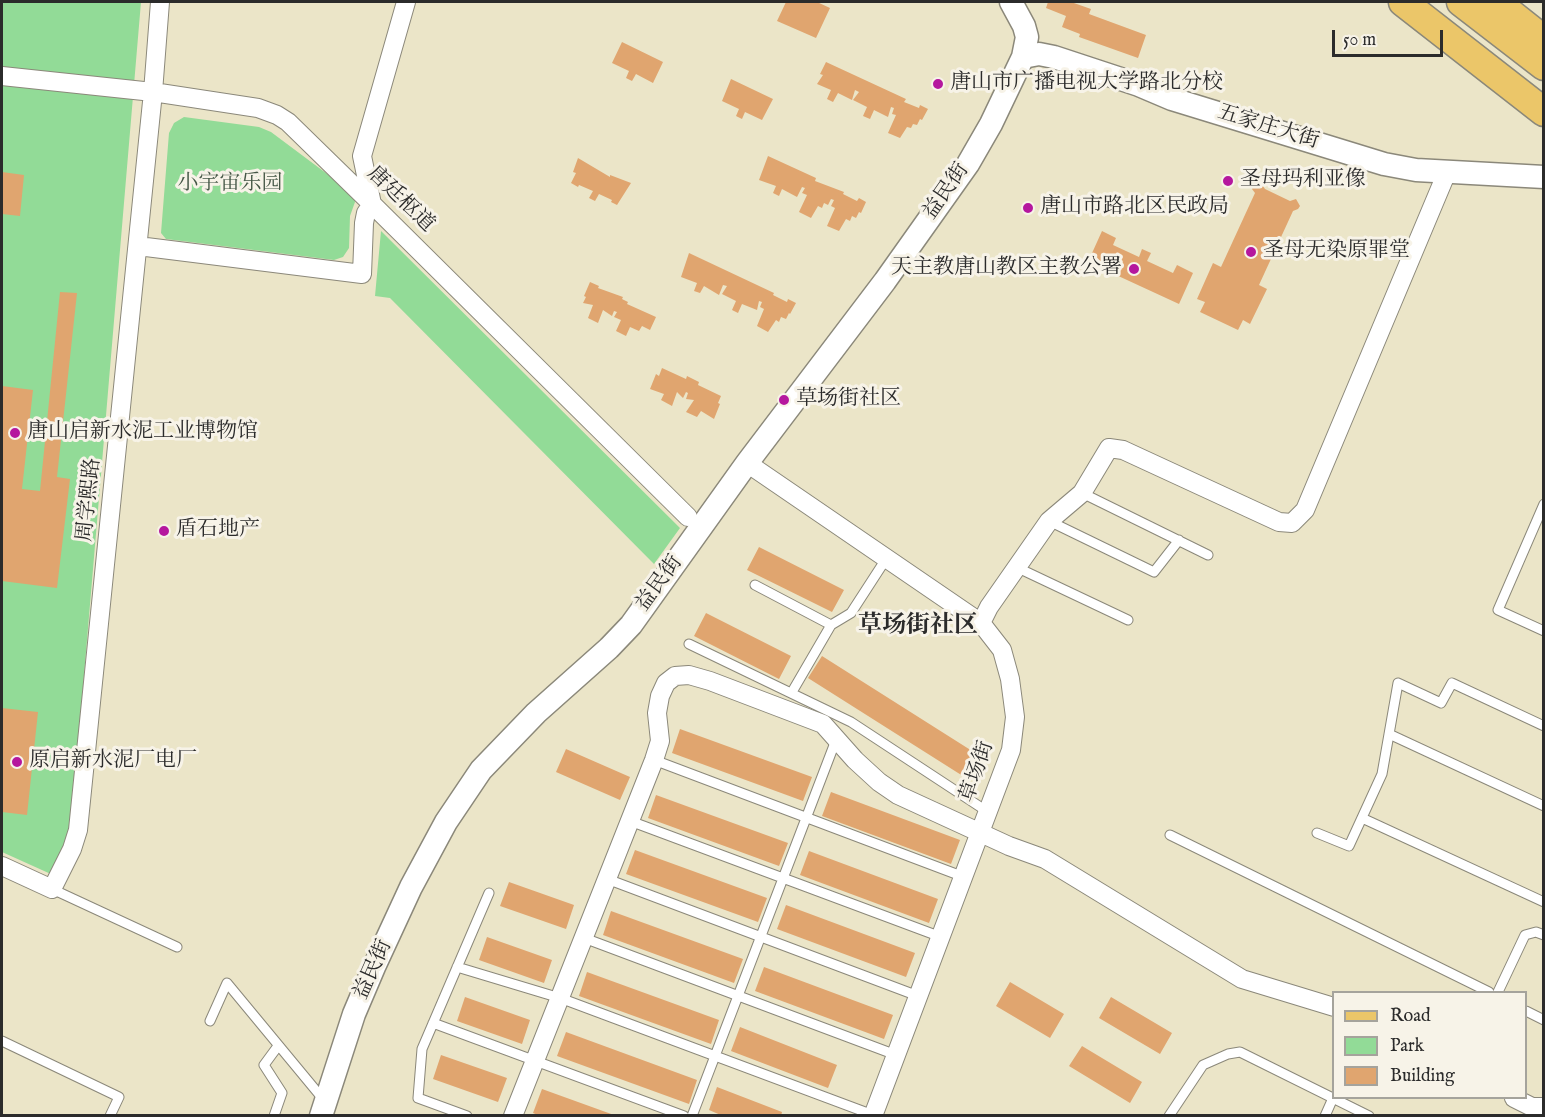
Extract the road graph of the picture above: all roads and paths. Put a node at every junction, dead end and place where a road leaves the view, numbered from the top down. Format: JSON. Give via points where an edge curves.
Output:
{"nodes":[{"id":1,"x":160,"y":2,"type":"edge"},
{"id":2,"x":406,"y":2,"type":"edge"},
{"id":3,"x":1011,"y":2,"type":"edge"},
{"id":4,"x":1403,"y":2,"type":"edge"},
{"id":5,"x":1431,"y":2,"type":"edge"},
{"id":6,"x":1461,"y":2,"type":"edge"},
{"id":7,"x":1496,"y":2,"type":"edge"},
{"id":8,"x":1544,"y":40,"type":"edge"},
{"id":9,"x":1023,"y":57,"type":"junction"},
{"id":10,"x":1544,"y":66,"type":"edge"},
{"id":11,"x":2,"y":76,"type":"edge"},
{"id":12,"x":153,"y":92,"type":"junction"},
{"id":13,"x":1544,"y":92,"type":"edge"},
{"id":14,"x":1544,"y":112,"type":"edge"},
{"id":15,"x":1447,"y":172,"type":"junction"},
{"id":16,"x":1544,"y":177,"type":"edge"},
{"id":17,"x":372,"y":204,"type":"junction"},
{"id":18,"x":138,"y":246,"type":"junction"},
{"id":19,"x":747,"y":463,"type":"junction"},
{"id":20,"x":1082,"y":493,"type":"junction"},
{"id":21,"x":1544,"y":504,"type":"edge"},
{"id":22,"x":688,"y":517,"type":"dead end"},
{"id":23,"x":1049,"y":521,"type":"junction"},
{"id":24,"x":1179,"y":540,"type":"junction"},
{"id":25,"x":1208,"y":555,"type":"dead end"},
{"id":26,"x":886,"y":559,"type":"junction"},
{"id":27,"x":1016,"y":567,"type":"junction"},
{"id":28,"x":756,"y":585,"type":"dead end"},
{"id":29,"x":1128,"y":620,"type":"dead end"},
{"id":30,"x":981,"y":623,"type":"junction"},
{"id":31,"x":831,"y":625,"type":"junction"},
{"id":32,"x":1544,"y":631,"type":"edge"},
{"id":33,"x":689,"y":644,"type":"dead end"},
{"id":34,"x":792,"y":692,"type":"junction"},
{"id":35,"x":1544,"y":726,"type":"edge"},
{"id":36,"x":1389,"y":734,"type":"junction"},
{"id":37,"x":837,"y":738,"type":"junction"},
{"id":38,"x":654,"y":760,"type":"junction"},
{"id":39,"x":1544,"y":806,"type":"edge"},
{"id":40,"x":988,"y":812,"type":"junction"},
{"id":41,"x":807,"y":817,"type":"junction"},
{"id":42,"x":1362,"y":818,"type":"junction"},
{"id":43,"x":630,"y":821,"type":"junction"},
{"id":44,"x":981,"y":832,"type":"junction"},
{"id":45,"x":1317,"y":833,"type":"dead end"},
{"id":46,"x":1170,"y":835,"type":"dead end"},
{"id":47,"x":2,"y":866,"type":"edge"},
{"id":48,"x":964,"y":877,"type":"junction"},
{"id":49,"x":783,"y":878,"type":"junction"},
{"id":50,"x":607,"y":879,"type":"junction"},
{"id":51,"x":52,"y":890,"type":"junction"},
{"id":52,"x":489,"y":893,"type":"dead end"},
{"id":53,"x":1544,"y":902,"type":"edge"},
{"id":54,"x":1544,"y":935,"type":"edge"},
{"id":55,"x":761,"y":937,"type":"junction"},
{"id":56,"x":941,"y":937,"type":"junction"},
{"id":57,"x":584,"y":938,"type":"junction"},
{"id":58,"x":177,"y":947,"type":"dead end"},
{"id":59,"x":458,"y":967,"type":"junction"},
{"id":60,"x":1484,"y":991,"type":"edge"},
{"id":61,"x":1499,"y":991,"type":"edge"},
{"id":62,"x":738,"y":996,"type":"junction"},
{"id":63,"x":918,"y":996,"type":"junction"},
{"id":64,"x":560,"y":998,"type":"junction"},
{"id":65,"x":1332,"y":1006,"type":"edge"},
{"id":66,"x":1527,"y":1012,"type":"edge"},
{"id":67,"x":1544,"y":1020,"type":"edge"},
{"id":68,"x":210,"y":1021,"type":"dead end"},
{"id":69,"x":433,"y":1023,"type":"junction"},
{"id":70,"x":2,"y":1041,"type":"edge"},
{"id":71,"x":278,"y":1046,"type":"junction"},
{"id":72,"x":715,"y":1055,"type":"junction"},
{"id":73,"x":896,"y":1055,"type":"junction"},
{"id":74,"x":536,"y":1060,"type":"junction"},
{"id":75,"x":1332,"y":1098,"type":"edge"},
{"id":76,"x":1333,"y":1099,"type":"edge"},
{"id":77,"x":1335,"y":1099,"type":"edge"},
{"id":78,"x":1516,"y":1099,"type":"edge"},
{"id":79,"x":1544,"y":1107,"type":"edge"},
{"id":80,"x":323,"y":1108,"type":"edge"},
{"id":81,"x":515,"y":1115,"type":"edge"},
{"id":82,"x":873,"y":1115,"type":"edge"},
{"id":83,"x":110,"y":1116,"type":"edge"},
{"id":84,"x":274,"y":1116,"type":"edge"},
{"id":85,"x":467,"y":1116,"type":"edge"},
{"id":86,"x":684,"y":1116,"type":"edge"},
{"id":87,"x":692,"y":1116,"type":"edge"},
{"id":88,"x":1169,"y":1116,"type":"edge"},
{"id":89,"x":1325,"y":1116,"type":"edge"},
{"id":90,"x":1370,"y":1116,"type":"edge"}],
"edges":[{"from":1,"to":12,"type":"street","name":"周学熙路"},
{"from":2,"to":17,"type":"street","via":[[362,156]]},
{"from":3,"to":9,"type":"street","via":[[1027,37]]},
{"from":4,"to":14,"type":"main road"},
{"from":5,"to":13,"type":"main road"},
{"from":6,"to":10,"type":"main road"},
{"from":7,"to":8,"type":"main road"},
{"from":9,"to":15,"type":"street","name":"五家庄大街","via":[[1054,57],[1172,99],[1383,164]]},
{"from":9,"to":19,"type":"street","name":"益民街","via":[[968,164]]},
{"from":11,"to":12,"type":"street","name":"唐廷枢道"},
{"from":12,"to":17,"type":"street","name":"唐廷枢道","via":[[258,108],[277,115]]},
{"from":12,"to":18,"type":"street","name":"周学熙路"},
{"from":15,"to":16,"type":"street","name":"五家庄大街"},
{"from":15,"to":20,"type":"street","via":[[1305,510],[1292,523],[1279,522],[1123,450],[1109,448]]},
{"from":17,"to":18,"type":"street","via":[[364,223],[362,274]]},
{"from":17,"to":22,"type":"street","name":"唐廷枢道"},
{"from":18,"to":51,"type":"street","name":"周学熙路","via":[[78,830]]},
{"from":19,"to":26,"type":"street","name":"草场街"},
{"from":19,"to":80,"type":"street","name":"益民街","via":[[631,625],[481,770],[446,822],[374,967]]},
{"from":20,"to":23,"type":"street"},
{"from":20,"to":24,"type":"lane"},
{"from":21,"to":32,"type":"lane","via":[[1498,610]]},
{"from":23,"to":24,"type":"lane","via":[[1154,572]]},
{"from":23,"to":27,"type":"street"},
{"from":24,"to":25,"type":"lane"},
{"from":26,"to":30,"type":"street","name":"草场街"},
{"from":26,"to":31,"type":"lane","via":[[851,613]]},
{"from":27,"to":29,"type":"lane"},
{"from":27,"to":30,"type":"street"},
{"from":28,"to":31,"type":"lane"},
{"from":30,"to":40,"type":"street","name":"草场街","via":[[1002,650],[1016,717],[1011,750]]},
{"from":31,"to":34,"type":"lane"},
{"from":33,"to":34,"type":"lane"},
{"from":34,"to":40,"type":"lane","via":[[851,722]]},
{"from":35,"to":36,"type":"lane","via":[[1452,683],[1441,703],[1398,683]]},
{"from":36,"to":39,"type":"lane"},
{"from":36,"to":42,"type":"lane","via":[[1382,774]]},
{"from":37,"to":38,"type":"street","via":[[823,724],[710,681],[675,676],[660,696],[660,741]]},
{"from":37,"to":41,"type":"lane"},
{"from":37,"to":44,"type":"street","via":[[863,767],[898,795]]},
{"from":38,"to":41,"type":"lane"},
{"from":38,"to":43,"type":"street"},
{"from":40,"to":44,"type":"street","name":"草场街"},
{"from":41,"to":48,"type":"lane"},
{"from":41,"to":49,"type":"lane"},
{"from":42,"to":45,"type":"lane","via":[[1349,846]]},
{"from":42,"to":53,"type":"lane"},
{"from":43,"to":49,"type":"lane"},
{"from":43,"to":50,"type":"street"},
{"from":44,"to":48,"type":"street"},
{"from":44,"to":65,"type":"street","name":"草场街","via":[[1045,859],[1235,976]]},
{"from":46,"to":60,"type":"lane"},
{"from":47,"to":51,"type":"street"},
{"from":48,"to":56,"type":"street"},
{"from":49,"to":55,"type":"lane"},
{"from":49,"to":56,"type":"lane"},
{"from":50,"to":55,"type":"lane"},
{"from":50,"to":57,"type":"street"},
{"from":51,"to":58,"type":"lane"},
{"from":52,"to":59,"type":"lane"},
{"from":54,"to":61,"type":"lane","via":[[1525,935]]},
{"from":55,"to":62,"type":"lane"},
{"from":55,"to":63,"type":"lane"},
{"from":56,"to":63,"type":"street"},
{"from":57,"to":62,"type":"lane"},
{"from":57,"to":64,"type":"street"},
{"from":59,"to":64,"type":"lane"},
{"from":59,"to":69,"type":"lane"},
{"from":62,"to":72,"type":"lane"},
{"from":62,"to":73,"type":"lane"},
{"from":63,"to":73,"type":"street"},
{"from":64,"to":72,"type":"lane"},
{"from":64,"to":74,"type":"street"},
{"from":66,"to":67,"type":"lane"},
{"from":68,"to":71,"type":"lane","via":[[227,983]]},
{"from":69,"to":74,"type":"lane"},
{"from":69,"to":85,"type":"lane","via":[[422,1049],[418,1098]]},
{"from":70,"to":83,"type":"lane","via":[[119,1097]]},
{"from":71,"to":80,"type":"lane"},
{"from":71,"to":84,"type":"lane","via":[[264,1065],[282,1093]]},
{"from":72,"to":82,"type":"lane"},
{"from":72,"to":87,"type":"lane"},
{"from":73,"to":82,"type":"street"},
{"from":74,"to":81,"type":"street"},
{"from":74,"to":86,"type":"lane"},
{"from":75,"to":88,"type":"lane","via":[[1240,1052],[1203,1065]]},
{"from":76,"to":89,"type":"lane"},
{"from":77,"to":90,"type":"lane"},
{"from":78,"to":79,"type":"street","via":[[1532,1107]]}]}
